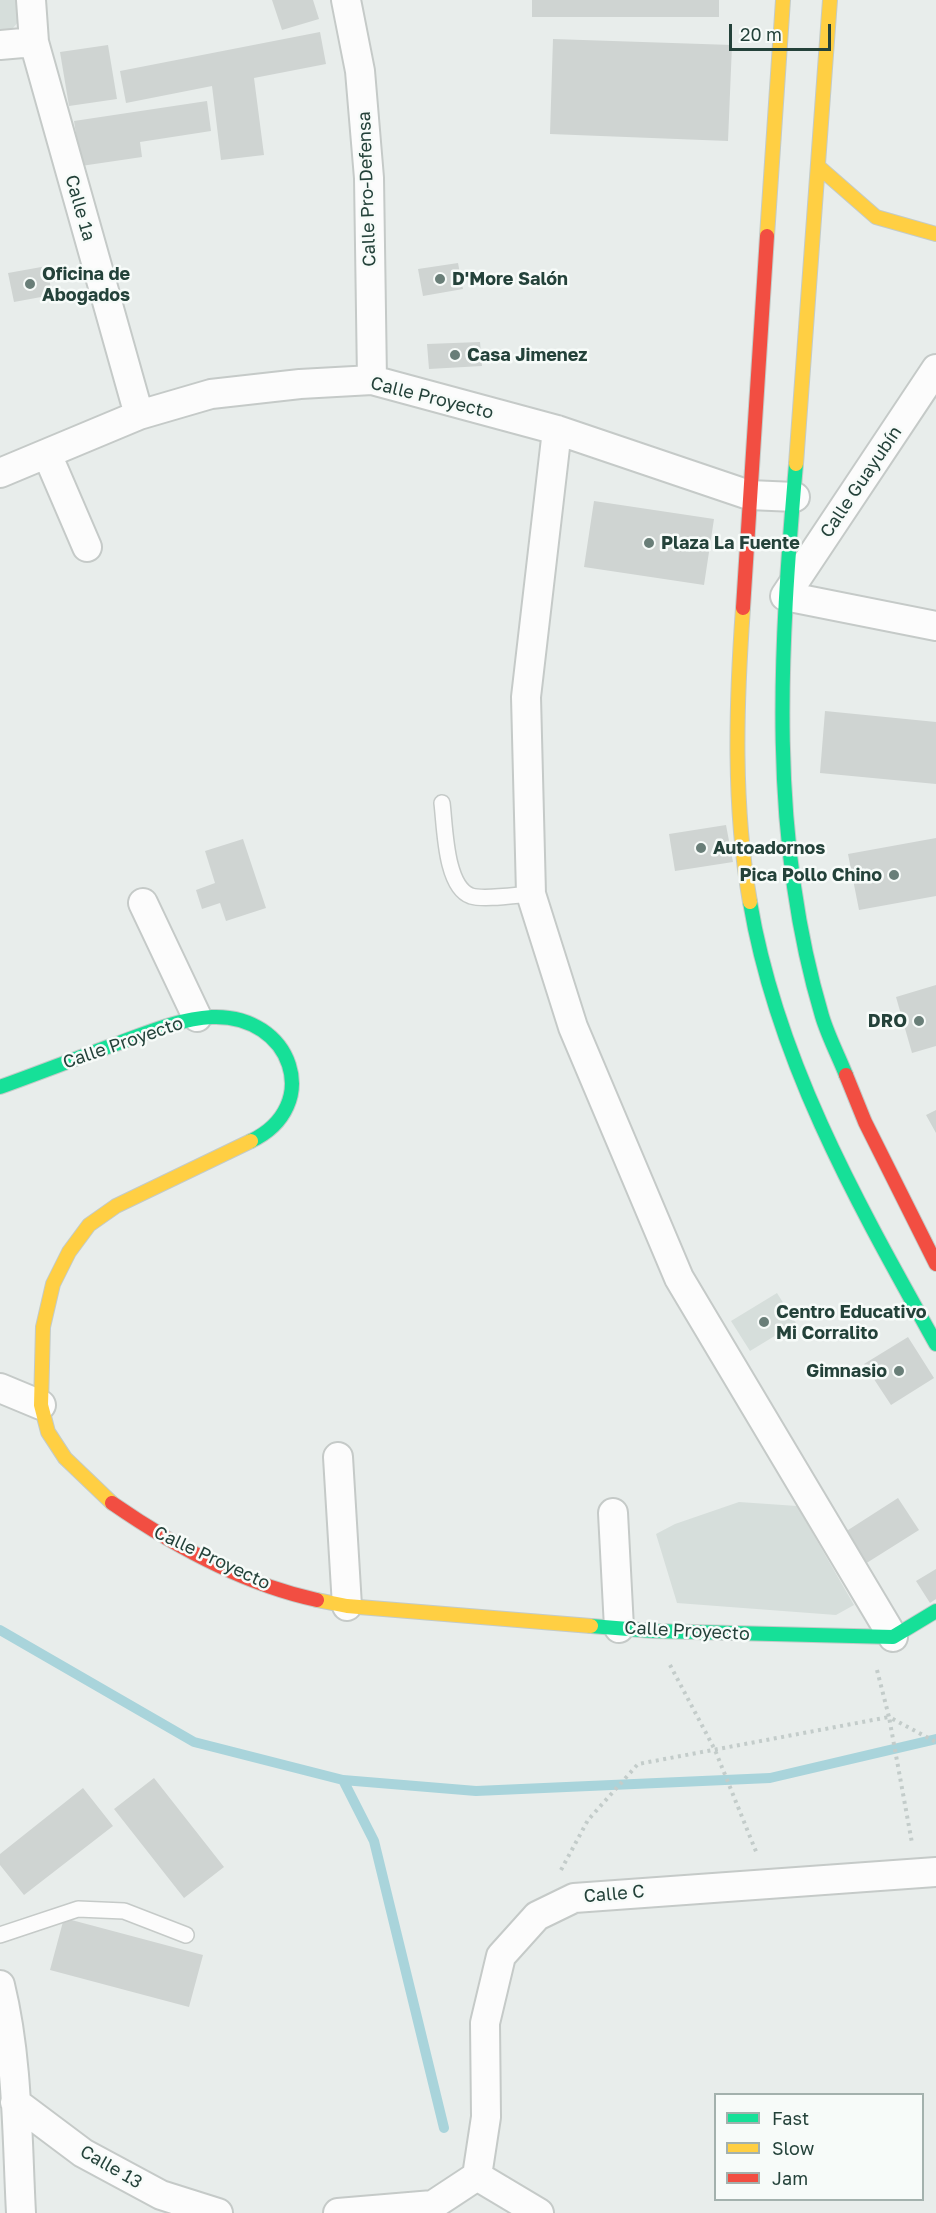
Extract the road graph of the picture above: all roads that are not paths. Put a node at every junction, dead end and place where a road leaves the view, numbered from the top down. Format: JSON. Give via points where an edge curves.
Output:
{"nodes":[{"id":1,"x":31,"y":0,"type":"edge"},
{"id":2,"x":346,"y":0,"type":"edge"},
{"id":3,"x":783,"y":0,"type":"edge"},
{"id":4,"x":830,"y":0,"type":"edge"},
{"id":5,"x":34,"y":42,"type":"junction"},
{"id":6,"x":0,"y":45,"type":"edge"},
{"id":7,"x":820,"y":168,"type":"junction"},
{"id":8,"x":936,"y":234,"type":"edge"},
{"id":9,"x":936,"y":369,"type":"edge"},
{"id":10,"x":372,"y":380,"type":"junction"},
{"id":11,"x":139,"y":415,"type":"junction"},
{"id":12,"x":557,"y":430,"type":"junction"},
{"id":13,"x":47,"y":454,"type":"junction"},
{"id":14,"x":0,"y":473,"type":"edge"},
{"id":15,"x":749,"y":495,"type":"junction"},
{"id":16,"x":795,"y":497,"type":"junction"},
{"id":17,"x":87,"y":547,"type":"dead end"},
{"id":18,"x":785,"y":596,"type":"junction"},
{"id":19,"x":936,"y":626,"type":"edge"},
{"id":20,"x":442,"y":803,"type":"dead end"},
{"id":21,"x":531,"y":894,"type":"junction"},
{"id":22,"x":143,"y":903,"type":"dead end"},
{"id":23,"x":197,"y":1017,"type":"junction"},
{"id":24,"x":0,"y":1087,"type":"edge"},
{"id":25,"x":936,"y":1264,"type":"edge"},
{"id":26,"x":936,"y":1344,"type":"edge"},
{"id":27,"x":0,"y":1388,"type":"edge"},
{"id":28,"x":41,"y":1405,"type":"junction"},
{"id":29,"x":338,"y":1457,"type":"dead end"},
{"id":30,"x":613,"y":1513,"type":"dead end"},
{"id":31,"x":347,"y":1606,"type":"junction"},
{"id":32,"x":936,"y":1611,"type":"edge"},
{"id":33,"x":619,"y":1628,"type":"junction"},
{"id":34,"x":881,"y":1637,"type":"junction"},
{"id":35,"x":927,"y":1873,"type":"edge"},
{"id":36,"x":0,"y":1935,"type":"edge"},
{"id":37,"x":186,"y":1935,"type":"dead end"},
{"id":38,"x":0,"y":1985,"type":"edge"},
{"id":39,"x":15,"y":2102,"type":"junction"},
{"id":40,"x":477,"y":2176,"type":"junction"},
{"id":41,"x":21,"y":2213,"type":"edge"},
{"id":42,"x":218,"y":2213,"type":"edge"},
{"id":43,"x":338,"y":2213,"type":"edge"},
{"id":44,"x":539,"y":2213,"type":"edge"}],
"edges":[{"from":1,"to":5,"type":"street","name":"Calle 1a"},
{"from":2,"to":10,"type":"street","name":"Calle Pro-Defensa","via":[[360,71],[369,178]]},
{"from":3,"to":15,"type":"main road"},
{"from":4,"to":7,"type":"main road"},
{"from":5,"to":6,"type":"street"},
{"from":5,"to":11,"type":"street","name":"Calle 1a"},
{"from":7,"to":8,"type":"main road","via":[[876,217]]},
{"from":7,"to":16,"type":"main road"},
{"from":9,"to":18,"type":"street","name":"Calle Guayubín"},
{"from":10,"to":11,"type":"street","name":"Calle Proyecto","via":[[211,394]]},
{"from":10,"to":12,"type":"street","name":"Calle Proyecto"},
{"from":11,"to":13,"type":"street","name":"Calle Proyecto"},
{"from":12,"to":15,"type":"street","name":"Calle Proyecto"},
{"from":12,"to":21,"type":"street","via":[[526,697]]},
{"from":13,"to":14,"type":"street","name":"Calle Proyecto"},
{"from":13,"to":17,"type":"street"},
{"from":15,"to":16,"type":"street","name":"Calle Proyecto"},
{"from":15,"to":26,"type":"main road","via":[[736,708],[740,820],[752,916],[778,1017],[819,1127]]},
{"from":16,"to":18,"type":"main road"},
{"from":18,"to":19,"type":"street"},
{"from":18,"to":25,"type":"main road","via":[[781,713],[784,801],[797,914],[822,1017],[865,1122]]},
{"from":20,"to":21,"type":"lane","via":[[452,877],[461,890],[472,896]]},
{"from":21,"to":34,"type":"street","via":[[573,1028],[679,1278]]},
{"from":22,"to":23,"type":"street"},
{"from":23,"to":24,"type":"main road","name":"Calle Proyecto"},
{"from":23,"to":28,"type":"main road","name":"Calle Proyecto","via":[[255,1025],[278,1041],[289,1061],[292,1082],[288,1105],[266,1134],[116,1206],[89,1225],[69,1252],[53,1284],[43,1327]]},
{"from":27,"to":28,"type":"street"},
{"from":28,"to":31,"type":"main road","name":"Calle Proyecto","via":[[48,1432],[65,1458],[112,1503],[164,1539],[294,1595]]},
{"from":29,"to":31,"type":"street"},
{"from":30,"to":33,"type":"street"},
{"from":31,"to":33,"type":"main road","name":"Calle Proyecto"},
{"from":32,"to":34,"type":"main road"},
{"from":33,"to":34,"type":"main road","name":"Calle Proyecto"},
{"from":35,"to":40,"type":"street","name":"Calle C","via":[[574,1898],[537,1916],[501,1956],[485,2023],[486,2117]]},
{"from":36,"to":37,"type":"lane","via":[[78,1909],[124,1911]]},
{"from":38,"to":39,"type":"street","via":[[6,2008]]},
{"from":39,"to":41,"type":"street"},
{"from":39,"to":42,"type":"street","name":"Calle 13","via":[[83,2153],[160,2195]]},
{"from":40,"to":43,"type":"street","via":[[433,2205]]},
{"from":40,"to":44,"type":"street"}]}
